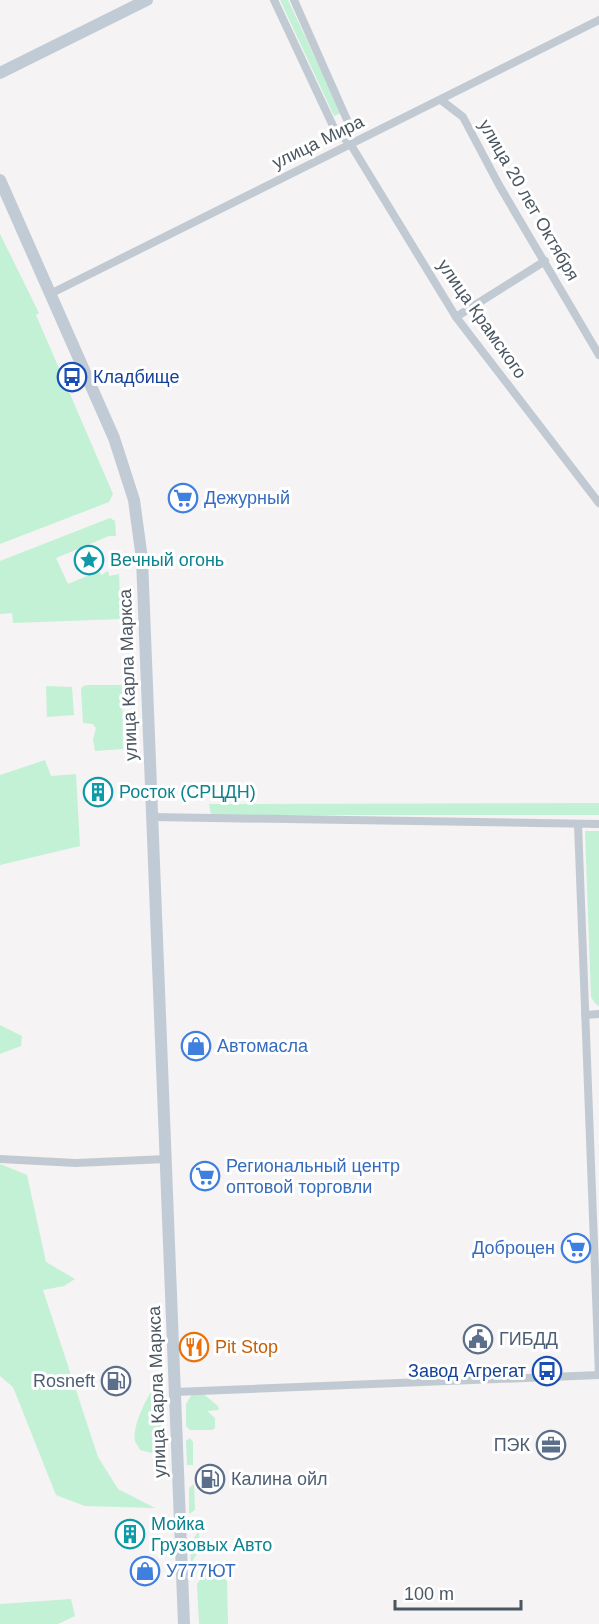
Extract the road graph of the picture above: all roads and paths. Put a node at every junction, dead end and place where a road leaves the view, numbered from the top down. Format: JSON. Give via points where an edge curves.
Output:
{"nodes":[{"id":1,"x":147,"y":0,"type":"edge"},
{"id":2,"x":274,"y":0,"type":"edge"},
{"id":3,"x":294,"y":0,"type":"edge"},
{"id":4,"x":599,"y":20,"type":"edge"},
{"id":5,"x":0,"y":73,"type":"edge"},
{"id":6,"x":441,"y":100,"type":"junction"},
{"id":7,"x":351,"y":145,"type":"junction"},
{"id":8,"x":0,"y":180,"type":"edge"},
{"id":9,"x":544,"y":261,"type":"junction"},
{"id":10,"x":50,"y":294,"type":"junction"},
{"id":11,"x":456,"y":317,"type":"junction"},
{"id":12,"x":599,"y":355,"type":"edge"},
{"id":13,"x":599,"y":503,"type":"edge"},
{"id":14,"x":152,"y":818,"type":"junction"},
{"id":15,"x":578,"y":824,"type":"junction"},
{"id":16,"x":599,"y":824,"type":"edge"},
{"id":17,"x":599,"y":1014,"type":"edge"},
{"id":18,"x":585,"y":1015,"type":"junction"},
{"id":19,"x":0,"y":1159,"type":"edge"},
{"id":20,"x":166,"y":1159,"type":"junction"},
{"id":21,"x":599,"y":1375,"type":"edge"},
{"id":22,"x":175,"y":1392,"type":"junction"},
{"id":23,"x":184,"y":1624,"type":"edge"}],
"edges":[{"from":1,"to":5,"type":"main road"},
{"from":2,"to":7,"type":"street","name":"улица Крамского","via":[[334,128]]},
{"from":3,"to":7,"type":"street","name":"улица Крамского","via":[[348,122]]},
{"from":4,"to":6,"type":"street","name":"улица Мира"},
{"from":6,"to":7,"type":"street","name":"улица Мира"},
{"from":6,"to":9,"type":"street","name":"улица 20 лет Октября","via":[[463,117]]},
{"from":7,"to":10,"type":"street","name":"улица Мира"},
{"from":7,"to":11,"type":"street","name":"улица Крамского"},
{"from":8,"to":10,"type":"main road","name":"улица Карла Маркса"},
{"from":9,"to":11,"type":"street"},
{"from":9,"to":12,"type":"street","name":"улица 20 лет Октября"},
{"from":10,"to":14,"type":"main road","name":"улица Карла Маркса","via":[[114,438],[134,500],[142,559]]},
{"from":11,"to":13,"type":"street","name":"улица Крамского"},
{"from":14,"to":15,"type":"street"},
{"from":14,"to":20,"type":"main road","name":"улица Карла Маркса"},
{"from":15,"to":16,"type":"street"},
{"from":15,"to":18,"type":"street"},
{"from":17,"to":18,"type":"street"},
{"from":18,"to":21,"type":"street"},
{"from":19,"to":20,"type":"street","via":[[76,1164]]},
{"from":20,"to":22,"type":"main road","name":"улица Карла Маркса"},
{"from":21,"to":22,"type":"street"},
{"from":22,"to":23,"type":"main road","name":"улица Карла Маркса"}]}
